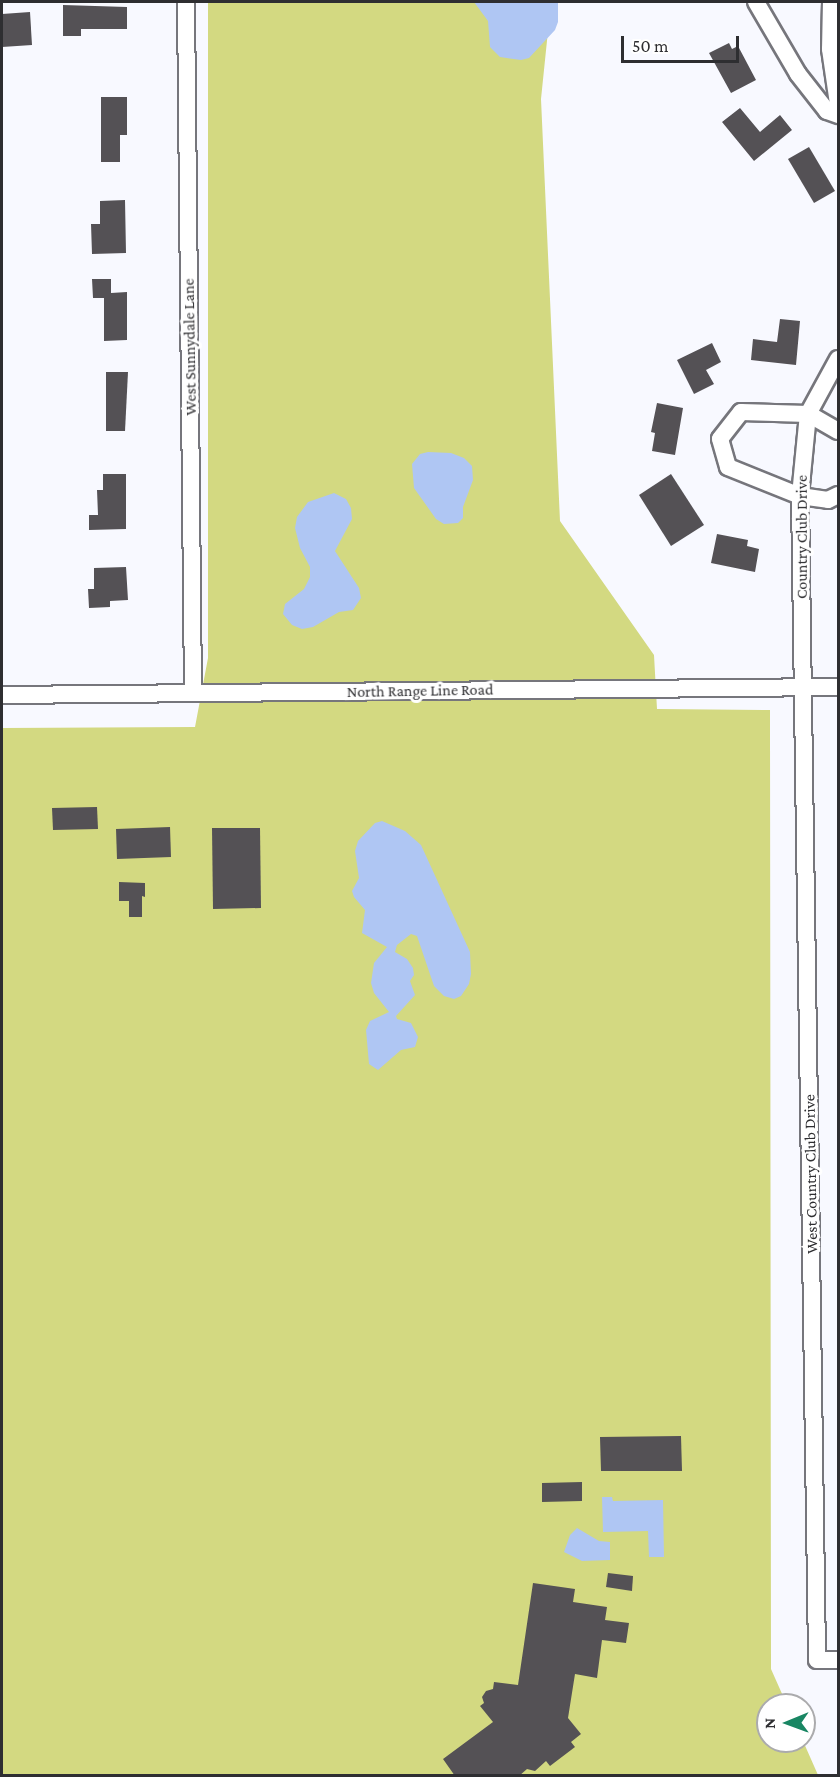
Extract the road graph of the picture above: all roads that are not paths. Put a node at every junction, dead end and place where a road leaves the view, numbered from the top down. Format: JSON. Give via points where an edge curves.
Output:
{"nodes":[{"id":1,"x":186,"y":2,"type":"edge"},
{"id":2,"x":756,"y":2,"type":"edge"},
{"id":3,"x":831,"y":2,"type":"edge"},
{"id":4,"x":838,"y":104,"type":"edge"},
{"id":5,"x":838,"y":115,"type":"edge"},
{"id":6,"x":838,"y":359,"type":"edge"},
{"id":7,"x":808,"y":414,"type":"junction"},
{"id":8,"x":838,"y":431,"type":"edge"},
{"id":9,"x":838,"y":495,"type":"edge"},
{"id":10,"x":800,"y":496,"type":"junction"},
{"id":11,"x":804,"y":687,"type":"junction"},
{"id":12,"x":838,"y":687,"type":"edge"},
{"id":13,"x":193,"y":693,"type":"junction"},
{"id":14,"x":2,"y":695,"type":"edge"},
{"id":15,"x":838,"y":1660,"type":"edge"}],
"edges":[{"from":1,"to":13,"type":"street","name":"West Sunnydale Lane"},
{"from":2,"to":5,"type":"street","via":[[798,74],[827,111]]},
{"from":3,"to":4,"type":"street","via":[[830,49]]},
{"from":6,"to":7,"type":"street","name":"Country Club Drive"},
{"from":7,"to":8,"type":"street"},
{"from":7,"to":10,"type":"street","name":"Country Club Drive"},
{"from":7,"to":10,"type":"street","via":[[741,412],[720,439],[728,467]]},
{"from":9,"to":10,"type":"street","via":[[828,500]]},
{"from":10,"to":11,"type":"street","name":"Country Club Drive"},
{"from":11,"to":12,"type":"street","name":"North Range Line Road"},
{"from":11,"to":13,"type":"street","name":"North Range Line Road"},
{"from":11,"to":15,"type":"street","name":"West Country Club Drive","via":[[818,1660]]},
{"from":13,"to":14,"type":"street","name":"North Range Line Road"}]}
